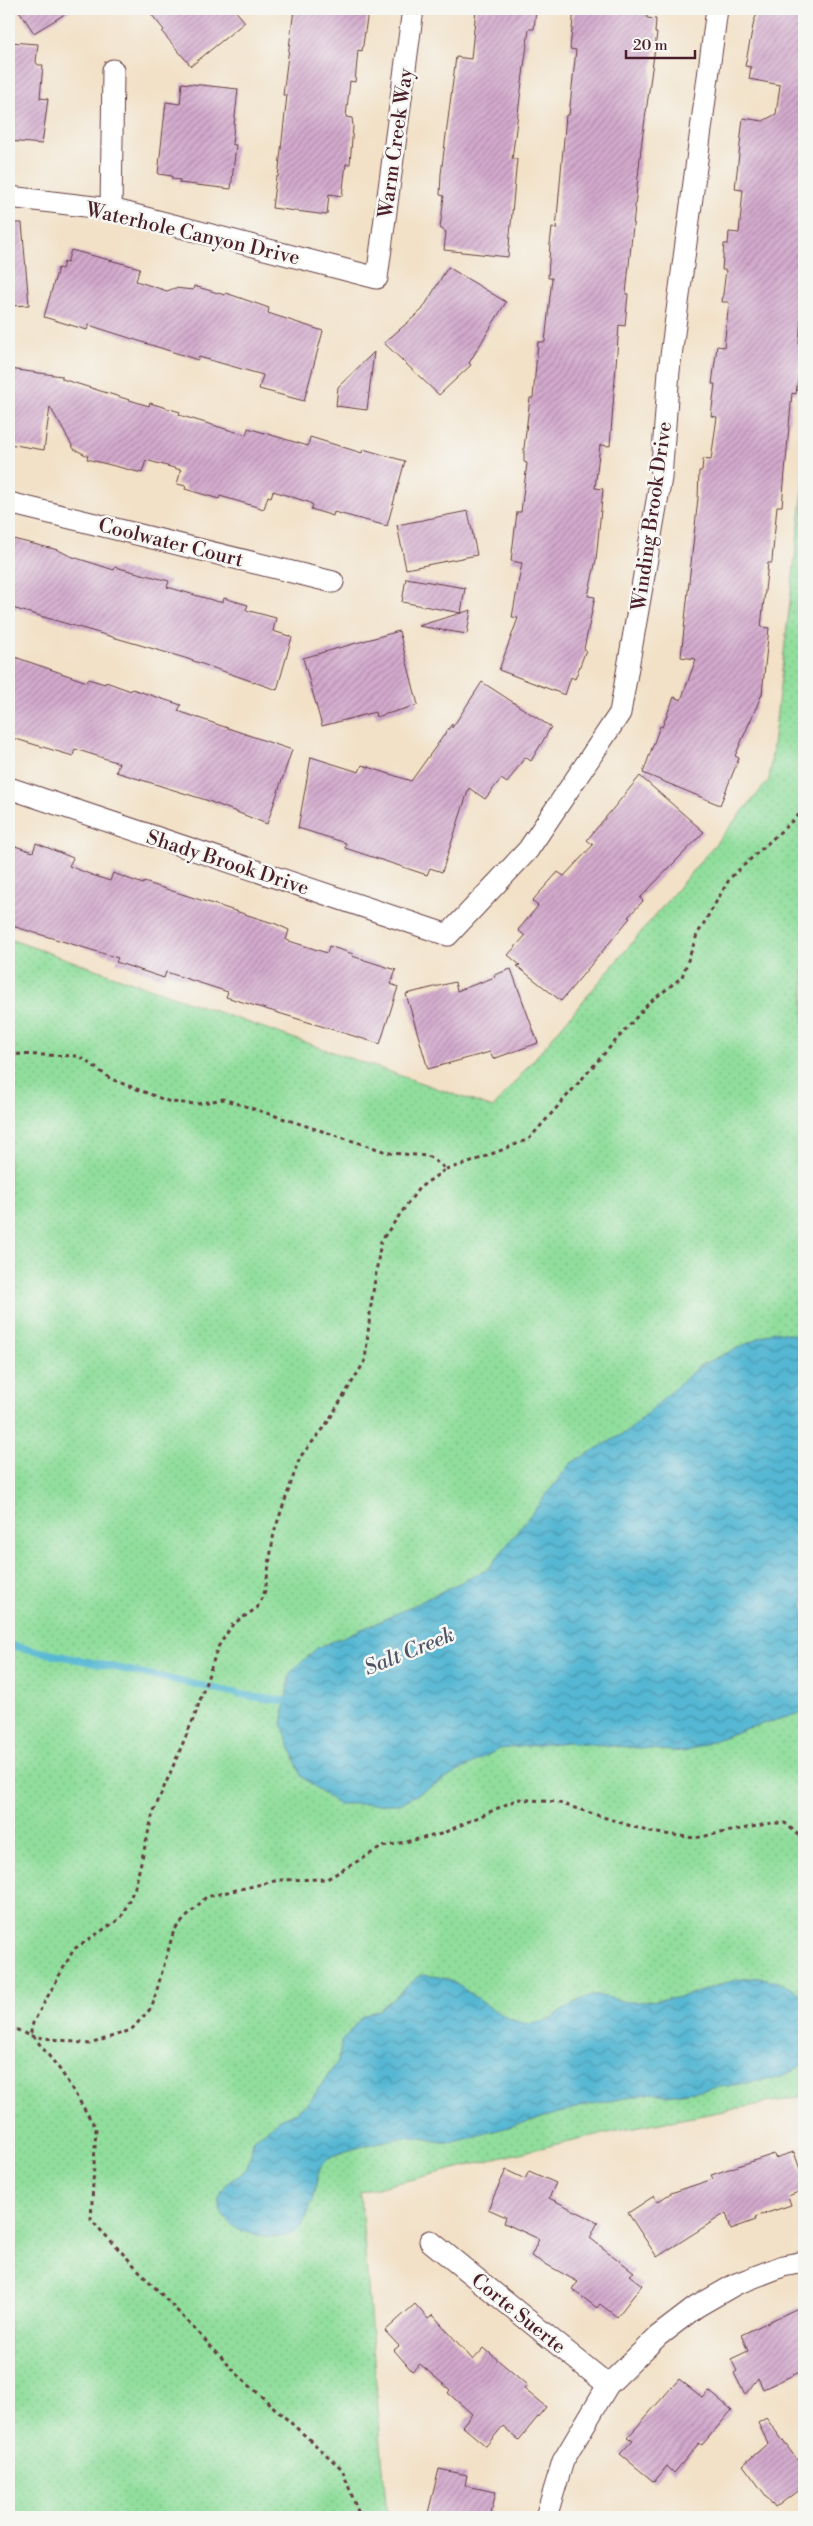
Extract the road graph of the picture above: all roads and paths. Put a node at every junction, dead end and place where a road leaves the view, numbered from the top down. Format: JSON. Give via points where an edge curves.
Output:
{"nodes":[{"id":1,"x":413,"y":9,"type":"edge"},
{"id":2,"x":717,"y":9,"type":"edge"},
{"id":3,"x":112,"y":70,"type":"dead end"},
{"id":4,"x":9,"y":197,"type":"edge"},
{"id":5,"x":111,"y":209,"type":"junction"},
{"id":6,"x":376,"y":278,"type":"joint"},
{"id":7,"x":9,"y":503,"type":"edge"},
{"id":8,"x":333,"y":582,"type":"dead end"},
{"id":9,"x":9,"y":788,"type":"edge"},
{"id":10,"x":804,"y":810,"type":"edge"},
{"id":11,"x":448,"y":935,"type":"joint"},
{"id":12,"x":9,"y":1054,"type":"edge"},
{"id":13,"x":446,"y":1169,"type":"junction"},
{"id":14,"x":804,"y":1840,"type":"edge"},
{"id":15,"x":9,"y":2026,"type":"edge"},
{"id":16,"x":30,"y":2035,"type":"junction"},
{"id":17,"x":430,"y":2241,"type":"dead end"},
{"id":18,"x":804,"y":2262,"type":"edge"},
{"id":19,"x":608,"y":2385,"type":"junction"},
{"id":20,"x":360,"y":2517,"type":"edge"},
{"id":21,"x":546,"y":2517,"type":"edge"}],
"edges":[{"from":1,"to":6,"type":"street","name":"Warm Creek Way"},
{"from":2,"to":11,"type":"street","name":"Winding Brook Drive","via":[[669,371],[661,478],[620,713],[528,850]]},
{"from":3,"to":5,"type":"street"},
{"from":4,"to":5,"type":"street","name":"Waterhole Canyon Drive"},
{"from":5,"to":6,"type":"street","name":"Waterhole Canyon Drive"},
{"from":7,"to":8,"type":"street","name":"Coolwater Court"},
{"from":9,"to":11,"type":"street","name":"Shady Brook Drive"},
{"from":10,"to":13,"type":"path","via":[[730,878],[697,935],[682,977],[649,1003],[529,1139],[469,1164]]},
{"from":12,"to":13,"type":"path","via":[[79,1056],[110,1079],[170,1102],[197,1104],[223,1099],[390,1153],[428,1156]]},
{"from":13,"to":16,"type":"path","via":[[419,1188],[381,1241],[365,1361],[324,1428],[300,1457],[274,1532],[265,1591],[258,1608],[233,1624],[218,1647],[195,1715],[152,1813],[134,1887],[121,1918],[74,1949],[33,2023]]},
{"from":14,"to":16,"type":"path","via":[[785,1823],[695,1838],[668,1835],[556,1802],[518,1799],[441,1834],[382,1847],[327,1879],[279,1880],[206,1897],[174,1930],[152,2007],[131,2030],[90,2044]]},
{"from":15,"to":16,"type":"path"},
{"from":16,"to":20,"type":"path","via":[[61,2071],[96,2128],[91,2220],[239,2376],[342,2469]]},
{"from":17,"to":19,"type":"street","name":"Corte Suerte"},
{"from":18,"to":19,"type":"street","via":[[736,2284],[696,2308],[658,2336]]},
{"from":19,"to":21,"type":"street","via":[[563,2461]]}]}
